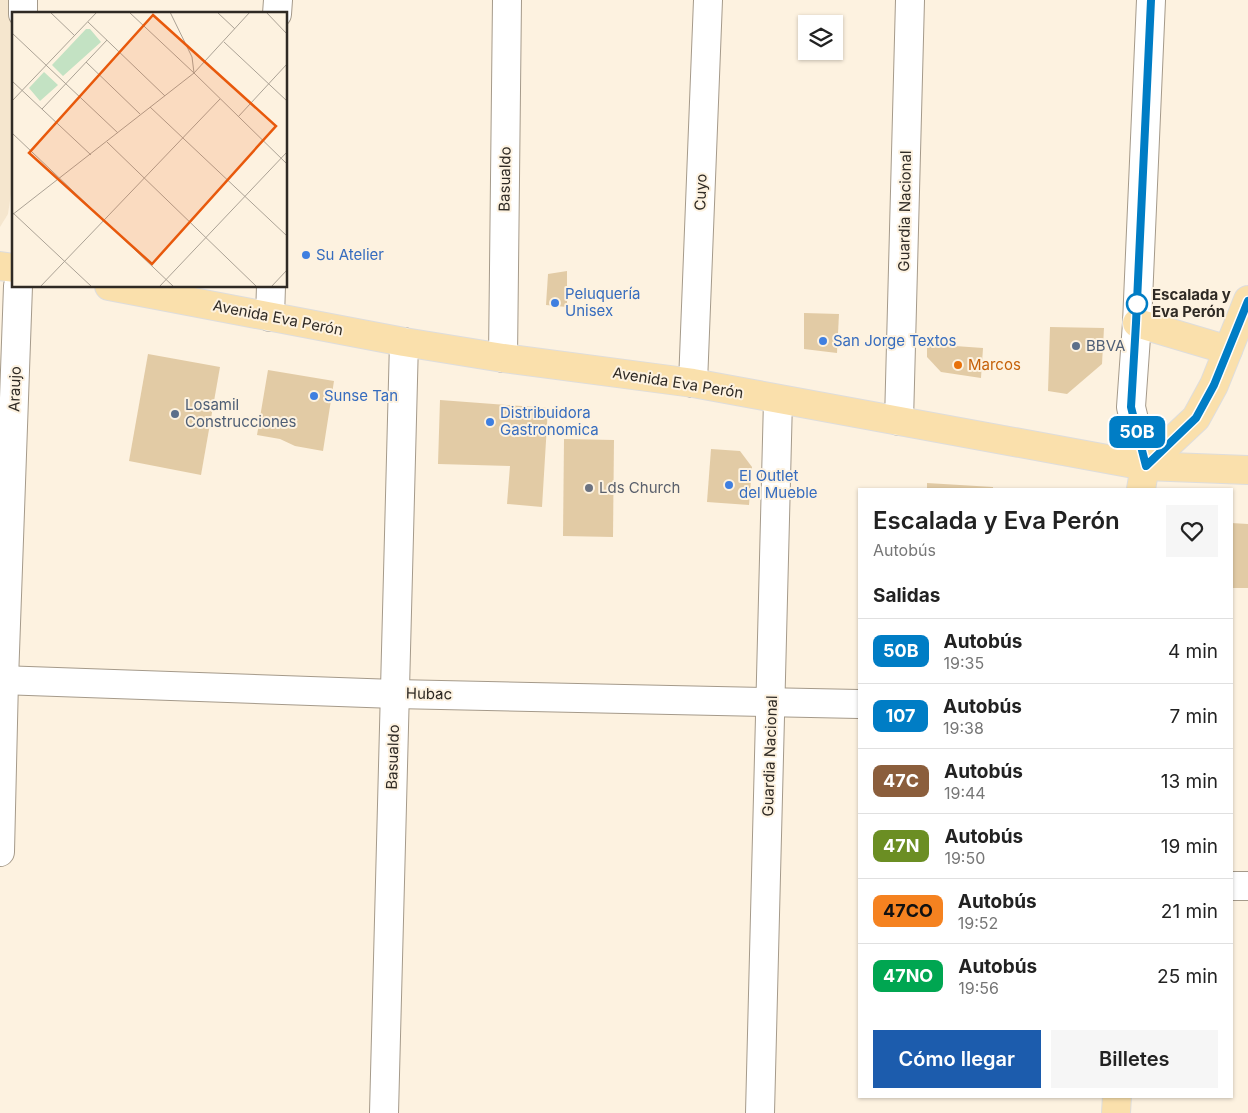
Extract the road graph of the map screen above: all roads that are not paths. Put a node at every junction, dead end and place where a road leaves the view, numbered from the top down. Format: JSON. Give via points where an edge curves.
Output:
{"nodes":[{"id":1,"x":507,"y":0,"type":"edge"},
{"id":2,"x":708,"y":0,"type":"edge"},
{"id":3,"x":910,"y":0,"type":"edge"},
{"id":4,"x":1151,"y":0,"type":"edge"},
{"id":5,"x":18,"y":288,"type":"edge"},
{"id":6,"x":119,"y":288,"type":"edge"},
{"id":7,"x":271,"y":288,"type":"edge"},
{"id":8,"x":1248,"y":300,"type":"edge"},
{"id":9,"x":270,"y":317,"type":"junction"},
{"id":10,"x":1136,"y":323,"type":"junction"},
{"id":11,"x":404,"y":342,"type":"junction"},
{"id":12,"x":1228,"y":350,"type":"junction"},
{"id":13,"x":503,"y":358,"type":"junction"},
{"id":14,"x":693,"y":383,"type":"junction"},
{"id":15,"x":778,"y":400,"type":"junction"},
{"id":16,"x":899,"y":421,"type":"junction"},
{"id":17,"x":1248,"y":470,"type":"edge"},
{"id":18,"x":1143,"y":477,"type":"edge"},
{"id":19,"x":2,"y":680,"type":"edge"},
{"id":20,"x":395,"y":694,"type":"junction"},
{"id":21,"x":771,"y":701,"type":"junction"},
{"id":22,"x":858,"y":704,"type":"edge"},
{"id":23,"x":0,"y":852,"type":"edge"},
{"id":24,"x":1233,"y":886,"type":"edge"},
{"id":25,"x":1248,"y":886,"type":"edge"},
{"id":26,"x":1116,"y":1098,"type":"edge"},
{"id":27,"x":384,"y":1113,"type":"edge"},
{"id":28,"x":760,"y":1113,"type":"edge"},
{"id":29,"x":1116,"y":1113,"type":"edge"}],
"edges":[{"from":1,"to":13,"type":"street","name":"Basualdo"},
{"from":2,"to":14,"type":"street","name":"Cuyo"},
{"from":3,"to":16,"type":"street","name":"Guardia Nacional"},
{"from":4,"to":10,"type":"street"},
{"from":5,"to":19,"type":"street","name":"Araujo"},
{"from":6,"to":9,"type":"main road","name":"Avenida Eva Perón"},
{"from":7,"to":9,"type":"street"},
{"from":8,"to":12,"type":"main road"},
{"from":9,"to":11,"type":"main road","name":"Avenida Eva Perón"},
{"from":10,"to":12,"type":"main road"},
{"from":10,"to":18,"type":"street","via":[[1131,407]]},
{"from":11,"to":13,"type":"main road","name":"Avenida Eva Perón"},
{"from":11,"to":20,"type":"street","name":"Basualdo"},
{"from":12,"to":18,"type":"main road","via":[[1196,418]]},
{"from":13,"to":14,"type":"main road","name":"Avenida Eva Perón"},
{"from":14,"to":15,"type":"main road","name":"Avenida Eva Perón"},
{"from":15,"to":16,"type":"main road","name":"Avenida Eva Perón"},
{"from":15,"to":21,"type":"street","name":"Guardia Nacional"},
{"from":16,"to":18,"type":"main road","name":"Avenida Eva Perón"},
{"from":17,"to":18,"type":"main road","name":"Avenida Eva Perón"},
{"from":19,"to":20,"type":"street","name":"Hubac"},
{"from":19,"to":23,"type":"street","name":"Araujo"},
{"from":20,"to":21,"type":"street","name":"Hubac"},
{"from":20,"to":27,"type":"street","name":"Basualdo"},
{"from":21,"to":22,"type":"street","name":"Hubac"},
{"from":21,"to":28,"type":"street","name":"Guardia Nacional"},
{"from":24,"to":25,"type":"street"},
{"from":26,"to":29,"type":"main road"}]}
